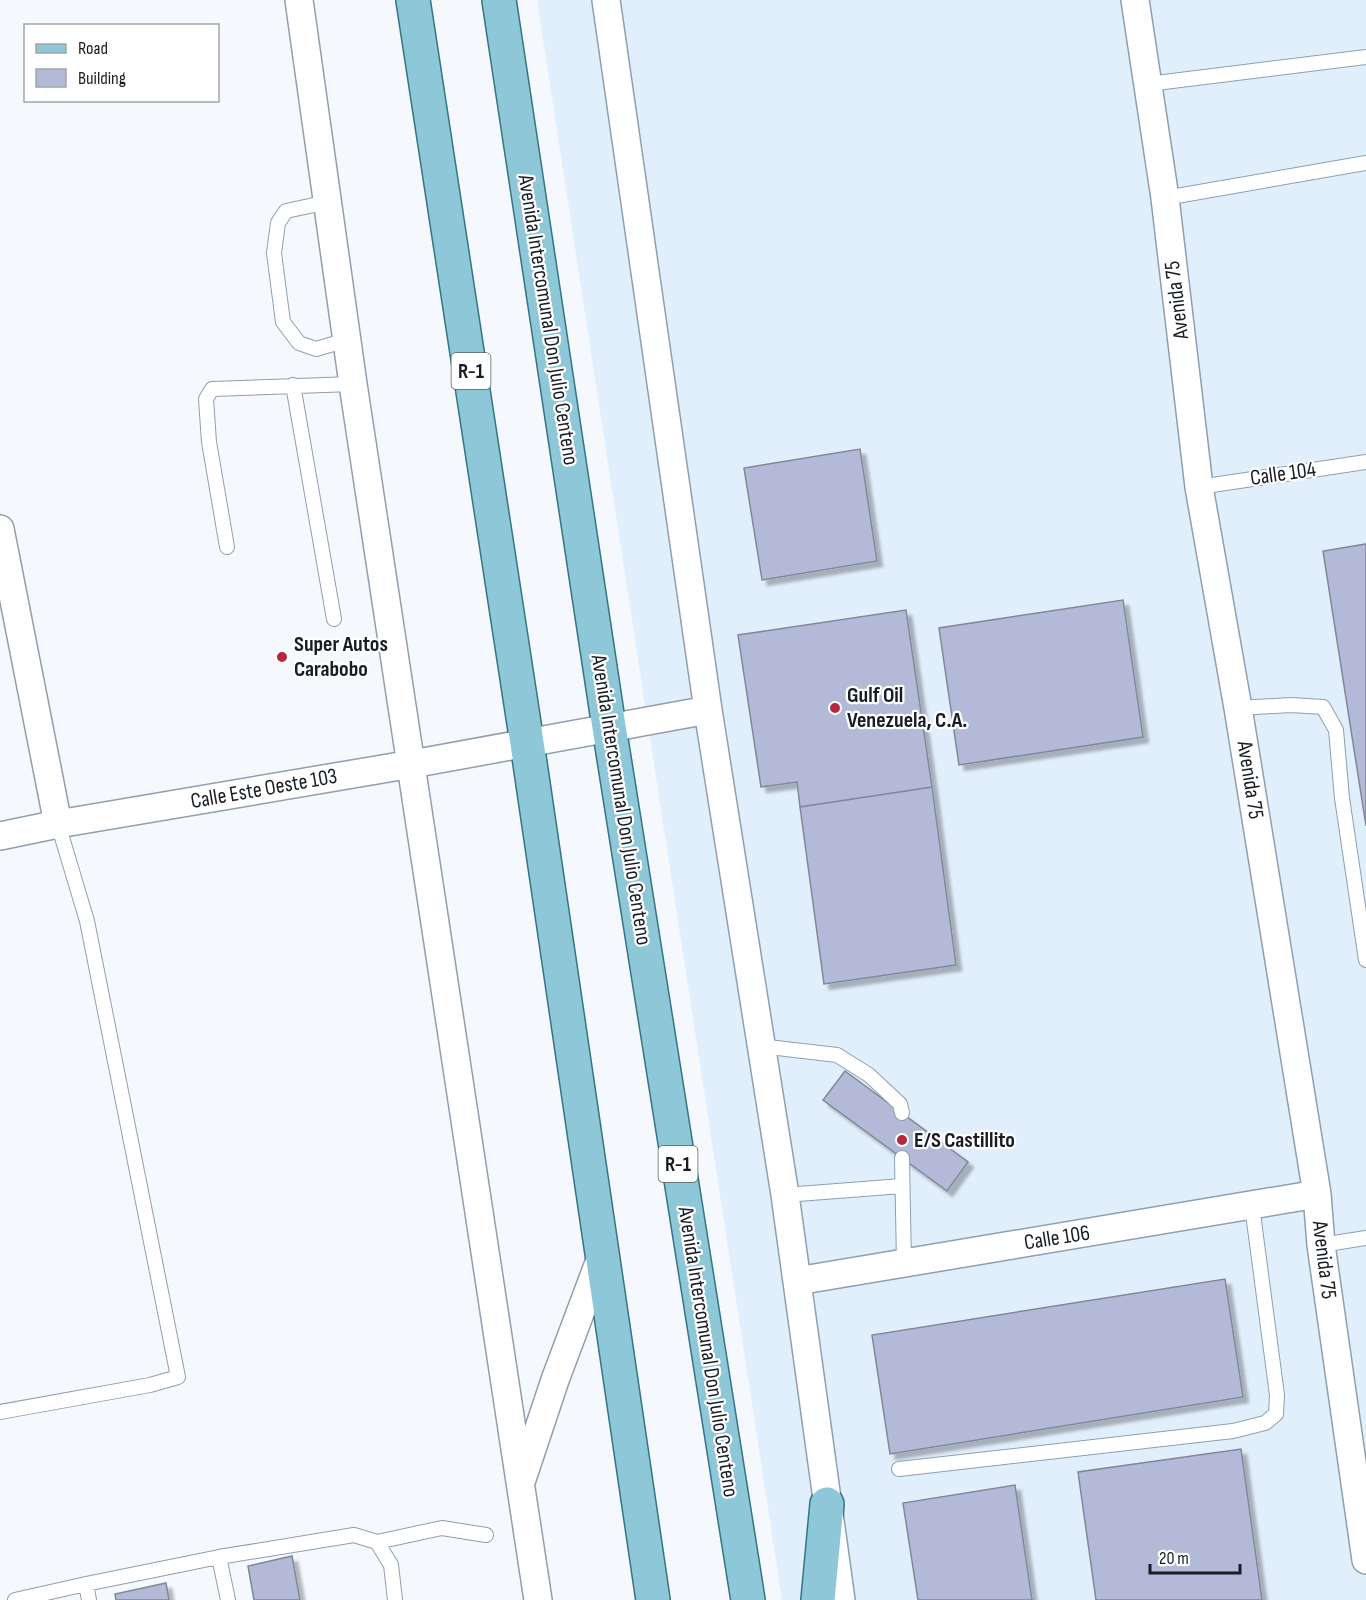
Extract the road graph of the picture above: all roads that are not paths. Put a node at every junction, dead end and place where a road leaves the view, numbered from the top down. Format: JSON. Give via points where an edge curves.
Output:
{"nodes":[{"id":1,"x":299,"y":0,"type":"edge"},
{"id":2,"x":413,"y":0,"type":"edge"},
{"id":3,"x":499,"y":0,"type":"edge"},
{"id":4,"x":606,"y":0,"type":"edge"},
{"id":5,"x":1136,"y":0,"type":"edge"},
{"id":6,"x":1366,"y":57,"type":"edge"},
{"id":7,"x":1148,"y":84,"type":"junction"},
{"id":8,"x":1366,"y":163,"type":"edge"},
{"id":9,"x":1165,"y":198,"type":"junction"},
{"id":10,"x":328,"y":202,"type":"junction"},
{"id":11,"x":347,"y":340,"type":"junction"},
{"id":12,"x":353,"y":384,"type":"junction"},
{"id":13,"x":293,"y":386,"type":"junction"},
{"id":14,"x":1366,"y":462,"type":"edge"},
{"id":15,"x":1199,"y":486,"type":"junction"},
{"id":16,"x":0,"y":529,"type":"edge"},
{"id":17,"x":227,"y":547,"type":"dead end"},
{"id":18,"x":334,"y":619,"type":"dead end"},
{"id":19,"x":1238,"y":708,"type":"junction"},
{"id":20,"x":708,"y":710,"type":"junction"},
{"id":21,"x":609,"y":727,"type":"junction"},
{"id":22,"x":527,"y":743,"type":"junction"},
{"id":23,"x":412,"y":764,"type":"junction"},
{"id":24,"x":58,"y":824,"type":"junction"},
{"id":25,"x":0,"y":836,"type":"edge"},
{"id":26,"x":1366,"y":960,"type":"edge"},
{"id":27,"x":760,"y":1046,"type":"junction"},
{"id":28,"x":902,"y":1113,"type":"dead end"},
{"id":29,"x":902,"y":1158,"type":"dead end"},
{"id":30,"x":902,"y":1186,"type":"junction"},
{"id":31,"x":1317,"y":1194,"type":"junction"},
{"id":32,"x":785,"y":1195,"type":"junction"},
{"id":33,"x":1252,"y":1206,"type":"junction"},
{"id":34,"x":1366,"y":1238,"type":"edge"},
{"id":35,"x":1321,"y":1245,"type":"junction"},
{"id":36,"x":603,"y":1252,"type":"junction"},
{"id":37,"x":904,"y":1263,"type":"junction"},
{"id":38,"x":797,"y":1281,"type":"junction"},
{"id":39,"x":0,"y":1413,"type":"edge"},
{"id":40,"x":899,"y":1469,"type":"dead end"},
{"id":41,"x":521,"y":1483,"type":"junction"},
{"id":42,"x":826,"y":1504,"type":"junction"},
{"id":43,"x":486,"y":1535,"type":"dead end"},
{"id":44,"x":377,"y":1542,"type":"junction"},
{"id":45,"x":219,"y":1557,"type":"junction"},
{"id":46,"x":1366,"y":1560,"type":"edge"},
{"id":47,"x":86,"y":1584,"type":"junction"},
{"id":48,"x":15,"y":1600,"type":"edge"},
{"id":49,"x":89,"y":1600,"type":"edge"},
{"id":50,"x":228,"y":1600,"type":"edge"},
{"id":51,"x":395,"y":1600,"type":"edge"},
{"id":52,"x":538,"y":1600,"type":"edge"},
{"id":53,"x":653,"y":1600,"type":"edge"},
{"id":54,"x":748,"y":1600,"type":"edge"},
{"id":55,"x":818,"y":1600,"type":"edge"},
{"id":56,"x":841,"y":1600,"type":"edge"}],
"edges":[{"from":1,"to":10,"type":"street"},
{"from":2,"to":22,"type":"main road","number":"R-1"},
{"from":3,"to":21,"type":"main road","name":"Avenida Intercomunal Don Julio Centeno","number":"R-1"},
{"from":4,"to":20,"type":"street"},
{"from":5,"to":7,"type":"street","name":"Avenida 75"},
{"from":6,"to":7,"type":"lane"},
{"from":7,"to":9,"type":"street","name":"Avenida 75"},
{"from":8,"to":9,"type":"lane"},
{"from":9,"to":15,"type":"street","name":"Avenida 75"},
{"from":10,"to":11,"type":"street"},
{"from":10,"to":11,"type":"lane","via":[[286,211],[278,222],[274,253],[283,322],[299,343],[316,349]]},
{"from":11,"to":12,"type":"street"},
{"from":12,"to":13,"type":"lane"},
{"from":12,"to":23,"type":"street"},
{"from":13,"to":17,"type":"lane","via":[[213,389],[206,399],[209,442]]},
{"from":13,"to":18,"type":"lane"},
{"from":14,"to":15,"type":"lane","name":"Calle 104"},
{"from":15,"to":19,"type":"street","name":"Avenida 75"},
{"from":16,"to":24,"type":"street"},
{"from":19,"to":26,"type":"lane","via":[[1323,707],[1336,730]]},
{"from":19,"to":31,"type":"street","name":"Avenida 75"},
{"from":20,"to":21,"type":"street","name":"Calle Este Oeste 103"},
{"from":20,"to":27,"type":"street"},
{"from":21,"to":22,"type":"street","name":"Calle Este Oeste 103"},
{"from":21,"to":54,"type":"main road","name":"Avenida Intercomunal Don Julio Centeno","number":"R-1"},
{"from":22,"to":23,"type":"street","name":"Calle Este Oeste 103"},
{"from":22,"to":36,"type":"main road","number":"R-1"},
{"from":23,"to":24,"type":"street","name":"Calle Este Oeste 103"},
{"from":23,"to":41,"type":"street"},
{"from":24,"to":25,"type":"street","name":"Calle Este Oeste 103"},
{"from":24,"to":39,"type":"lane","via":[[87,921],[178,1377]]},
{"from":27,"to":28,"type":"lane","via":[[837,1055],[869,1075],[900,1104]]},
{"from":27,"to":32,"type":"street"},
{"from":29,"to":30,"type":"lane"},
{"from":30,"to":32,"type":"lane"},
{"from":30,"to":37,"type":"lane"},
{"from":31,"to":33,"type":"street","name":"Calle 106"},
{"from":31,"to":35,"type":"street","name":"Avenida 75"},
{"from":32,"to":38,"type":"street"},
{"from":33,"to":37,"type":"street","name":"Calle 106"},
{"from":33,"to":40,"type":"lane","via":[[1277,1395],[1275,1414],[1265,1423],[1233,1431]]},
{"from":34,"to":35,"type":"lane"},
{"from":35,"to":46,"type":"street","name":"Avenida 75"},
{"from":36,"to":41,"type":"street"},
{"from":36,"to":53,"type":"main road","number":"R-1"},
{"from":37,"to":38,"type":"street","name":"Calle 106"},
{"from":38,"to":42,"type":"street"},
{"from":41,"to":52,"type":"street"},
{"from":42,"to":55,"type":"main road"},
{"from":42,"to":56,"type":"street"},
{"from":43,"to":44,"type":"lane","via":[[442,1528]]},
{"from":44,"to":45,"type":"lane","via":[[354,1535]]},
{"from":44,"to":51,"type":"lane","via":[[391,1564]]},
{"from":45,"to":47,"type":"lane"},
{"from":45,"to":50,"type":"lane"},
{"from":47,"to":48,"type":"lane"},
{"from":47,"to":49,"type":"lane"}]}
